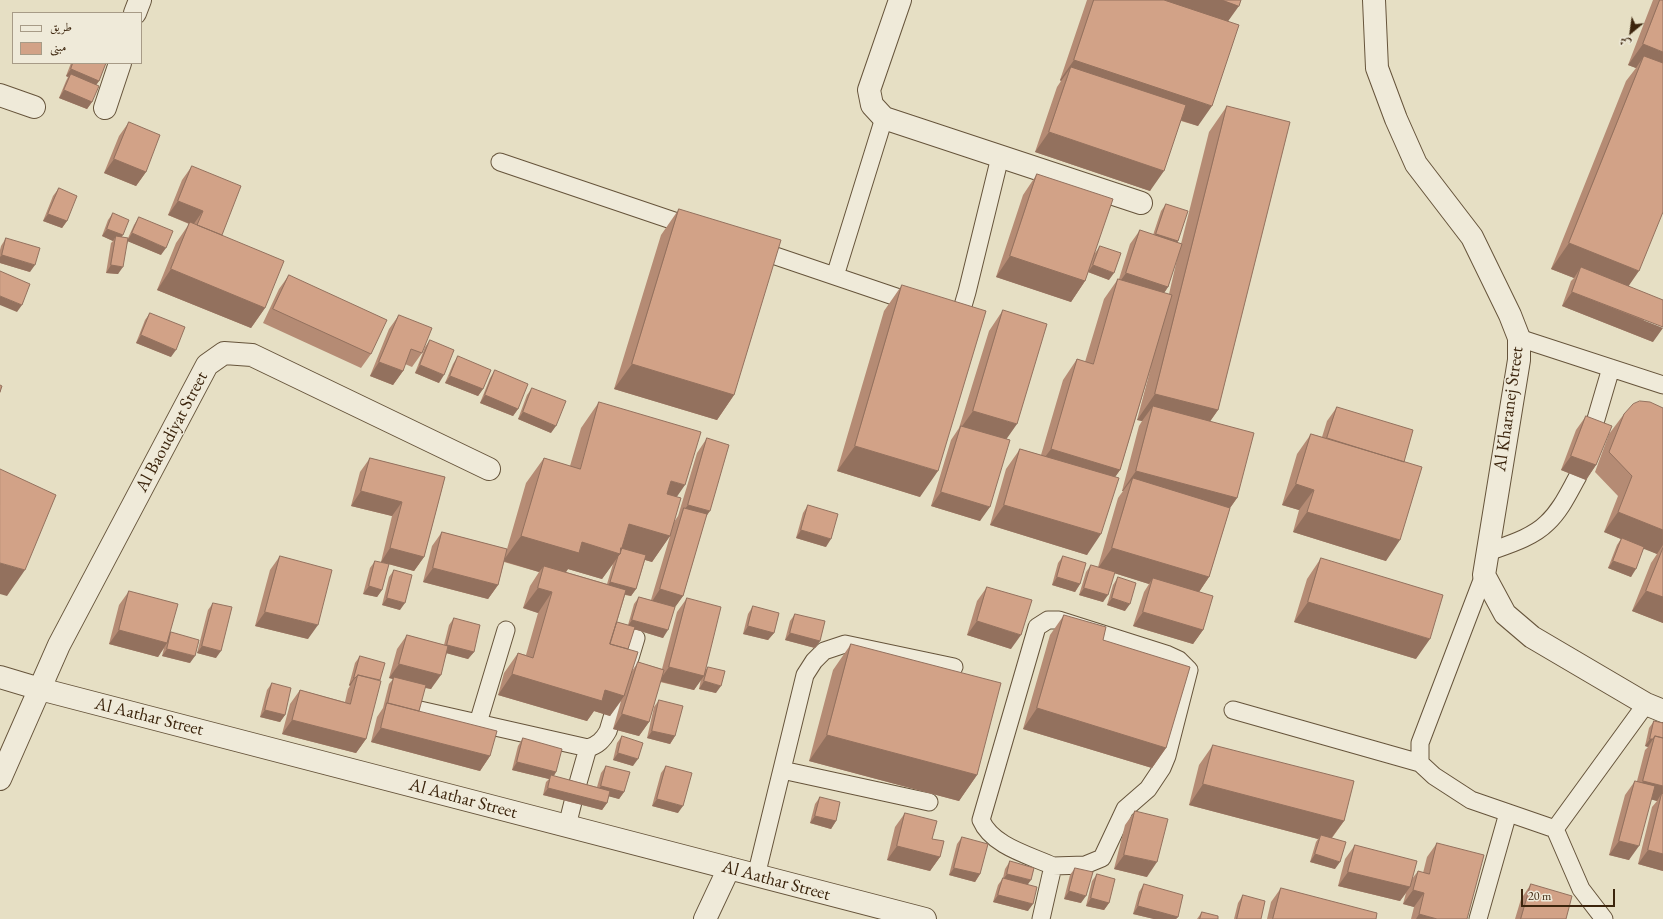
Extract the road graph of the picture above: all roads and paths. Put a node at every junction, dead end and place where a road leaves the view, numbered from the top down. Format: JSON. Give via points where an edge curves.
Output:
{"nodes":[{"id":1,"x":140,"y":0,"type":"edge"},
{"id":2,"x":900,"y":0,"type":"edge"},
{"id":3,"x":1374,"y":0,"type":"edge"},
{"id":4,"x":135,"y":12,"type":"edge"},
{"id":5,"x":120,"y":64,"type":"edge"},
{"id":6,"x":0,"y":95,"type":"edge"},
{"id":7,"x":34,"y":107,"type":"dead end"},
{"id":8,"x":105,"y":108,"type":"dead end"},
{"id":9,"x":884,"y":118,"type":"junction"},
{"id":10,"x":1000,"y":157,"type":"junction"},
{"id":11,"x":500,"y":162,"type":"dead end"},
{"id":12,"x":1141,"y":203,"type":"dead end"},
{"id":13,"x":708,"y":233,"type":"edge"},
{"id":14,"x":738,"y":243,"type":"edge"},
{"id":15,"x":835,"y":276,"type":"junction"},
{"id":16,"x":1519,"y":338,"type":"junction"},
{"id":17,"x":1611,"y":368,"type":"junction"},
{"id":18,"x":1663,"y":385,"type":"edge"},
{"id":19,"x":1591,"y":436,"type":"edge"},
{"id":20,"x":489,"y":469,"type":"dead end"},
{"id":21,"x":1578,"y":476,"type":"dead end"},
{"id":22,"x":1488,"y":552,"type":"junction"},
{"id":23,"x":1484,"y":575,"type":"junction"},
{"id":24,"x":506,"y":630,"type":"dead end"},
{"id":25,"x":636,"y":638,"type":"dead end"},
{"id":26,"x":954,"y":667,"type":"dead end"},
{"id":27,"x":0,"y":677,"type":"edge"},
{"id":28,"x":40,"y":689,"type":"junction"},
{"id":29,"x":1655,"y":707,"type":"edge"},
{"id":30,"x":420,"y":710,"type":"edge"},
{"id":31,"x":1233,"y":710,"type":"dead end"},
{"id":32,"x":478,"y":723,"type":"junction"},
{"id":33,"x":588,"y":748,"type":"junction"},
{"id":34,"x":1420,"y":763,"type":"junction"},
{"id":35,"x":782,"y":770,"type":"junction"},
{"id":36,"x":0,"y":778,"type":"edge"},
{"id":37,"x":930,"y":802,"type":"dead end"},
{"id":38,"x":1508,"y":813,"type":"junction"},
{"id":39,"x":567,"y":826,"type":"junction"},
{"id":40,"x":1555,"y":829,"type":"junction"},
{"id":41,"x":1053,"y":866,"type":"junction"},
{"id":42,"x":729,"y":868,"type":"junction"},
{"id":43,"x":756,"y":876,"type":"junction"},
{"id":44,"x":705,"y":919,"type":"edge"},
{"id":45,"x":925,"y":919,"type":"edge"},
{"id":46,"x":1041,"y":919,"type":"edge"},
{"id":47,"x":1478,"y":919,"type":"edge"},
{"id":48,"x":1604,"y":919,"type":"edge"}],
"edges":[{"from":1,"to":4,"type":"street"},
{"from":2,"to":9,"type":"street","via":[[869,90],[872,105]]},
{"from":3,"to":16,"type":"street","name":"Al Kharanej Street","via":[[1377,68],[1399,125],[1416,164],[1472,237]]},
{"from":5,"to":8,"type":"street"},
{"from":6,"to":7,"type":"street"},
{"from":9,"to":10,"type":"street"},
{"from":9,"to":15,"type":"lane"},
{"from":10,"to":12,"type":"street"},
{"from":10,"to":15,"type":"lane","via":[[962,309],[948,314]]},
{"from":11,"to":13,"type":"lane"},
{"from":14,"to":15,"type":"lane"},
{"from":16,"to":17,"type":"lane"},
{"from":16,"to":22,"type":"street","name":"Al Kharanej Street","via":[[1519,360]]},
{"from":17,"to":18,"type":"lane"},
{"from":17,"to":19,"type":"lane"},
{"from":20,"to":28,"type":"street","name":"Al Baoudiyat Street","via":[[252,355],[224,353],[207,365],[59,645]]},
{"from":21,"to":22,"type":"lane","via":[[1560,509],[1547,524],[1524,538]]},
{"from":22,"to":23,"type":"street","name":"Al Kharanej Street"},
{"from":23,"to":29,"type":"street","via":[[1504,614],[1532,637]]},
{"from":23,"to":34,"type":"lane","via":[[1420,743]]},
{"from":24,"to":32,"type":"lane"},
{"from":25,"to":33,"type":"lane","via":[[608,731],[600,743]]},
{"from":26,"to":35,"type":"lane","via":[[845,644],[824,651],[805,675]]},
{"from":27,"to":28,"type":"street","name":"Al Aathar Street"},
{"from":28,"to":36,"type":"street","name":"Al Baoudiyat Street"},
{"from":28,"to":39,"type":"street","name":"Al Aathar Street"},
{"from":29,"to":40,"type":"lane"},
{"from":30,"to":32,"type":"lane"},
{"from":31,"to":34,"type":"lane"},
{"from":32,"to":33,"type":"lane"},
{"from":33,"to":39,"type":"lane"},
{"from":34,"to":38,"type":"lane","via":[[1434,776],[1472,800]]},
{"from":35,"to":37,"type":"lane"},
{"from":35,"to":43,"type":"lane"},
{"from":38,"to":40,"type":"lane"},
{"from":38,"to":47,"type":"lane"},
{"from":39,"to":42,"type":"street","name":"Al Aathar Street"},
{"from":40,"to":48,"type":"lane","via":[[1581,889]]},
{"from":41,"to":41,"type":"lane","via":[[1085,865],[1102,858],[1125,809],[1148,790],[1162,768],[1189,670],[1179,660],[1166,654],[1059,620],[1048,620],[1037,627],[981,820],[986,830],[1005,845]]},
{"from":41,"to":46,"type":"lane"},
{"from":42,"to":43,"type":"street","name":"Al Aathar Street"},
{"from":42,"to":44,"type":"street"},
{"from":43,"to":45,"type":"street","name":"Al Aathar Street"}]}
